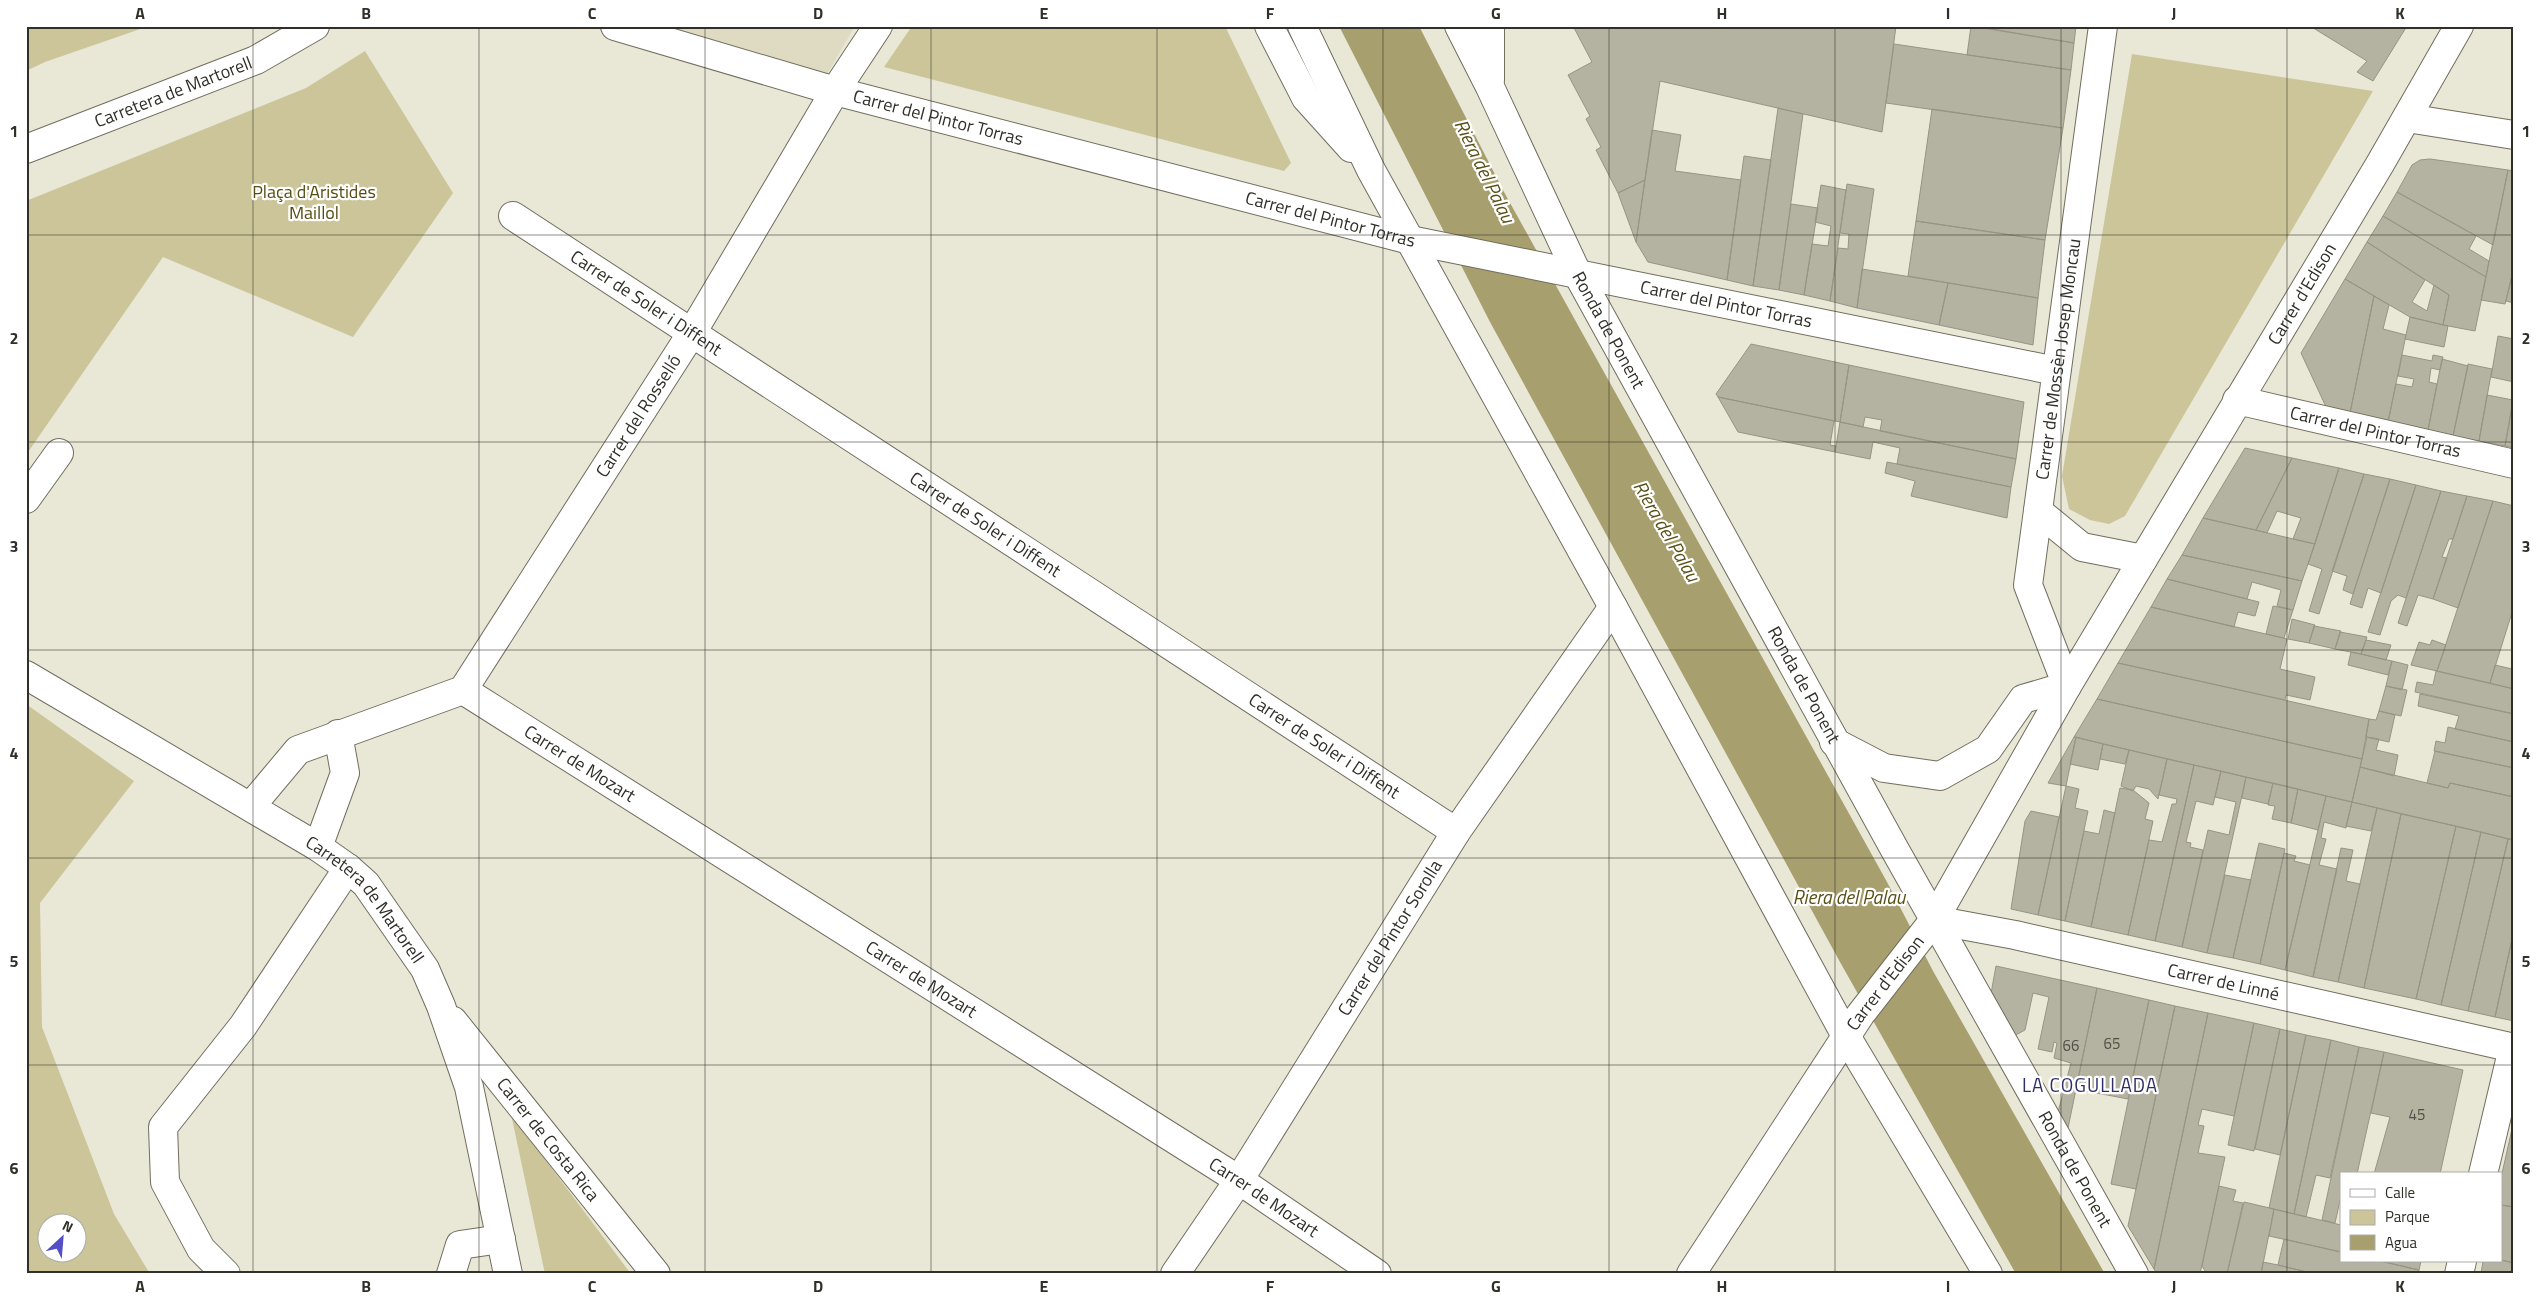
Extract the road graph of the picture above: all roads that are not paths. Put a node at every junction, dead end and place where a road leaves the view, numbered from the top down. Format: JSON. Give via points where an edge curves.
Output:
{"nodes":[{"id":1,"x":315,"y":26,"type":"edge"},
{"id":2,"x":615,"y":26,"type":"edge"},
{"id":3,"x":878,"y":26,"type":"edge"},
{"id":4,"x":1269,"y":26,"type":"edge"},
{"id":5,"x":1302,"y":26,"type":"edge"},
{"id":6,"x":1459,"y":26,"type":"edge"},
{"id":7,"x":1490,"y":26,"type":"edge"},
{"id":8,"x":2102,"y":26,"type":"edge"},
{"id":9,"x":2459,"y":26,"type":"edge"},
{"id":10,"x":1490,"y":87,"type":"junction"},
{"id":11,"x":835,"y":91,"type":"junction"},
{"id":12,"x":2407,"y":118,"type":"junction"},
{"id":13,"x":2514,"y":135,"type":"edge"},
{"id":14,"x":26,"y":149,"type":"edge"},
{"id":15,"x":1371,"y":170,"type":"junction"},
{"id":16,"x":513,"y":216,"type":"dead end"},
{"id":17,"x":1410,"y":240,"type":"junction"},
{"id":18,"x":1564,"y":271,"type":"junction"},
{"id":19,"x":693,"y":332,"type":"junction"},
{"id":20,"x":2056,"y":371,"type":"junction"},
{"id":21,"x":2237,"y":400,"type":"junction"},
{"id":22,"x":59,"y":453,"type":"dead end"},
{"id":23,"x":2514,"y":464,"type":"edge"},
{"id":24,"x":26,"y":499,"type":"edge"},
{"id":25,"x":2038,"y":511,"type":"junction"},
{"id":26,"x":2143,"y":559,"type":"junction"},
{"id":27,"x":1613,"y":606,"type":"junction"},
{"id":28,"x":26,"y":675,"type":"edge"},
{"id":29,"x":2067,"y":686,"type":"junction"},
{"id":30,"x":463,"y":690,"type":"junction"},
{"id":31,"x":338,"y":734,"type":"junction"},
{"id":32,"x":1834,"y":742,"type":"junction"},
{"id":33,"x":251,"y":806,"type":"junction"},
{"id":34,"x":1456,"y":832,"type":"junction"},
{"id":35,"x":318,"y":847,"type":"junction"},
{"id":36,"x":348,"y":868,"type":"junction"},
{"id":37,"x":1930,"y":926,"type":"junction"},
{"id":38,"x":441,"y":1006,"type":"junction"},
{"id":39,"x":1853,"y":1026,"type":"junction"},
{"id":40,"x":2514,"y":1048,"type":"edge"},
{"id":41,"x":2483,"y":1172,"type":"edge"},
{"id":42,"x":1240,"y":1180,"type":"junction"},
{"id":43,"x":501,"y":1239,"type":"junction"},
{"id":44,"x":226,"y":1274,"type":"edge"},
{"id":45,"x":451,"y":1274,"type":"edge"},
{"id":46,"x":508,"y":1274,"type":"edge"},
{"id":47,"x":656,"y":1274,"type":"edge"},
{"id":48,"x":1175,"y":1274,"type":"edge"},
{"id":49,"x":1377,"y":1274,"type":"edge"},
{"id":50,"x":1691,"y":1274,"type":"edge"},
{"id":51,"x":1988,"y":1274,"type":"edge"},
{"id":52,"x":2134,"y":1274,"type":"edge"}],
"edges":[{"from":1,"to":14,"type":"street","name":"Carretera de Martorell","via":[[256,60]]},
{"from":2,"to":11,"type":"street","name":"Carrer del Pintor Torras"},
{"from":3,"to":11,"type":"street","name":"Carrer del Rosselló"},
{"from":4,"to":15,"type":"street","via":[[1306,98]]},
{"from":5,"to":15,"type":"street"},
{"from":6,"to":10,"type":"street","name":"Ronda de Ponent"},
{"from":7,"to":10,"type":"street","name":"Ronda de Ponent"},
{"from":8,"to":20,"type":"street","name":"Carrer de Mossèn Josep Moncau"},
{"from":9,"to":12,"type":"street","name":"Carrer d'Edison"},
{"from":10,"to":18,"type":"street","name":"Ronda de Ponent"},
{"from":11,"to":17,"type":"street","name":"Carrer del Pintor Torras"},
{"from":11,"to":19,"type":"street","name":"Carrer del Rosselló"},
{"from":12,"to":13,"type":"street"},
{"from":12,"to":21,"type":"street","name":"Carrer d'Edison"},
{"from":15,"to":17,"type":"street"},
{"from":16,"to":19,"type":"street","name":"Carrer de Soler i Diffent"},
{"from":17,"to":18,"type":"street","name":"Carrer del Pintor Torras"},
{"from":17,"to":27,"type":"street"},
{"from":18,"to":20,"type":"street","name":"Carrer del Pintor Torras"},
{"from":18,"to":32,"type":"street","name":"Ronda de Ponent"},
{"from":19,"to":30,"type":"street","name":"Carrer del Rosselló"},
{"from":19,"to":34,"type":"street","name":"Carrer de Soler i Diffent"},
{"from":20,"to":25,"type":"street","name":"Carrer de Mossèn Josep Moncau"},
{"from":21,"to":23,"type":"street","name":"Carrer del Pintor Torras"},
{"from":21,"to":26,"type":"street","name":"Carrer d'Edison"},
{"from":22,"to":24,"type":"street"},
{"from":25,"to":26,"type":"street","via":[[2082,547]]},
{"from":25,"to":29,"type":"street","name":"Carrer de Mossèn Josep Moncau","via":[[2028,585]]},
{"from":26,"to":29,"type":"street","name":"Carrer d'Edison"},
{"from":27,"to":34,"type":"street","name":"Carrer del Pintor Sorolla"},
{"from":27,"to":39,"type":"street"},
{"from":28,"to":33,"type":"street","name":"Carretera de Martorell"},
{"from":29,"to":32,"type":"street","via":[[2022,699],[1988,749],[1940,776],[1884,768]]},
{"from":29,"to":37,"type":"street","name":"Carrer d'Edison"},
{"from":30,"to":31,"type":"street"},
{"from":30,"to":42,"type":"street","name":"Carrer de Mozart"},
{"from":31,"to":33,"type":"street","via":[[298,750]]},
{"from":31,"to":35,"type":"street","via":[[345,773]]},
{"from":32,"to":37,"type":"street","name":"Ronda de Ponent"},
{"from":33,"to":35,"type":"street","name":"Carretera de Martorell"},
{"from":34,"to":42,"type":"street","name":"Carrer del Pintor Sorolla"},
{"from":35,"to":36,"type":"street","name":"Carretera de Martorell"},
{"from":36,"to":38,"type":"street","name":"Carretera de Martorell","via":[[366,884],[410,946],[425,969]]},
{"from":36,"to":44,"type":"street","via":[[243,1026],[163,1127],[165,1182],[201,1249]]},
{"from":37,"to":39,"type":"street","name":"Carrer d'Edison"},
{"from":37,"to":40,"type":"street","name":"Carrer de Linné","via":[[2015,935]]},
{"from":37,"to":52,"type":"street","name":"Ronda de Ponent"},
{"from":38,"to":43,"type":"street","name":"Carretera de Martorell","via":[[468,1087]]},
{"from":38,"to":47,"type":"street","name":"Carrer de Costa Rica"},
{"from":39,"to":50,"type":"street","name":"Carrer d'Edison"},
{"from":39,"to":51,"type":"street"},
{"from":40,"to":41,"type":"street"},
{"from":42,"to":48,"type":"street","name":"Carrer del Pintor Sorolla"},
{"from":42,"to":49,"type":"street","name":"Carrer de Mozart"},
{"from":43,"to":45,"type":"street","via":[[460,1246]]},
{"from":43,"to":46,"type":"street","name":"Carretera de Martorell"}]}
